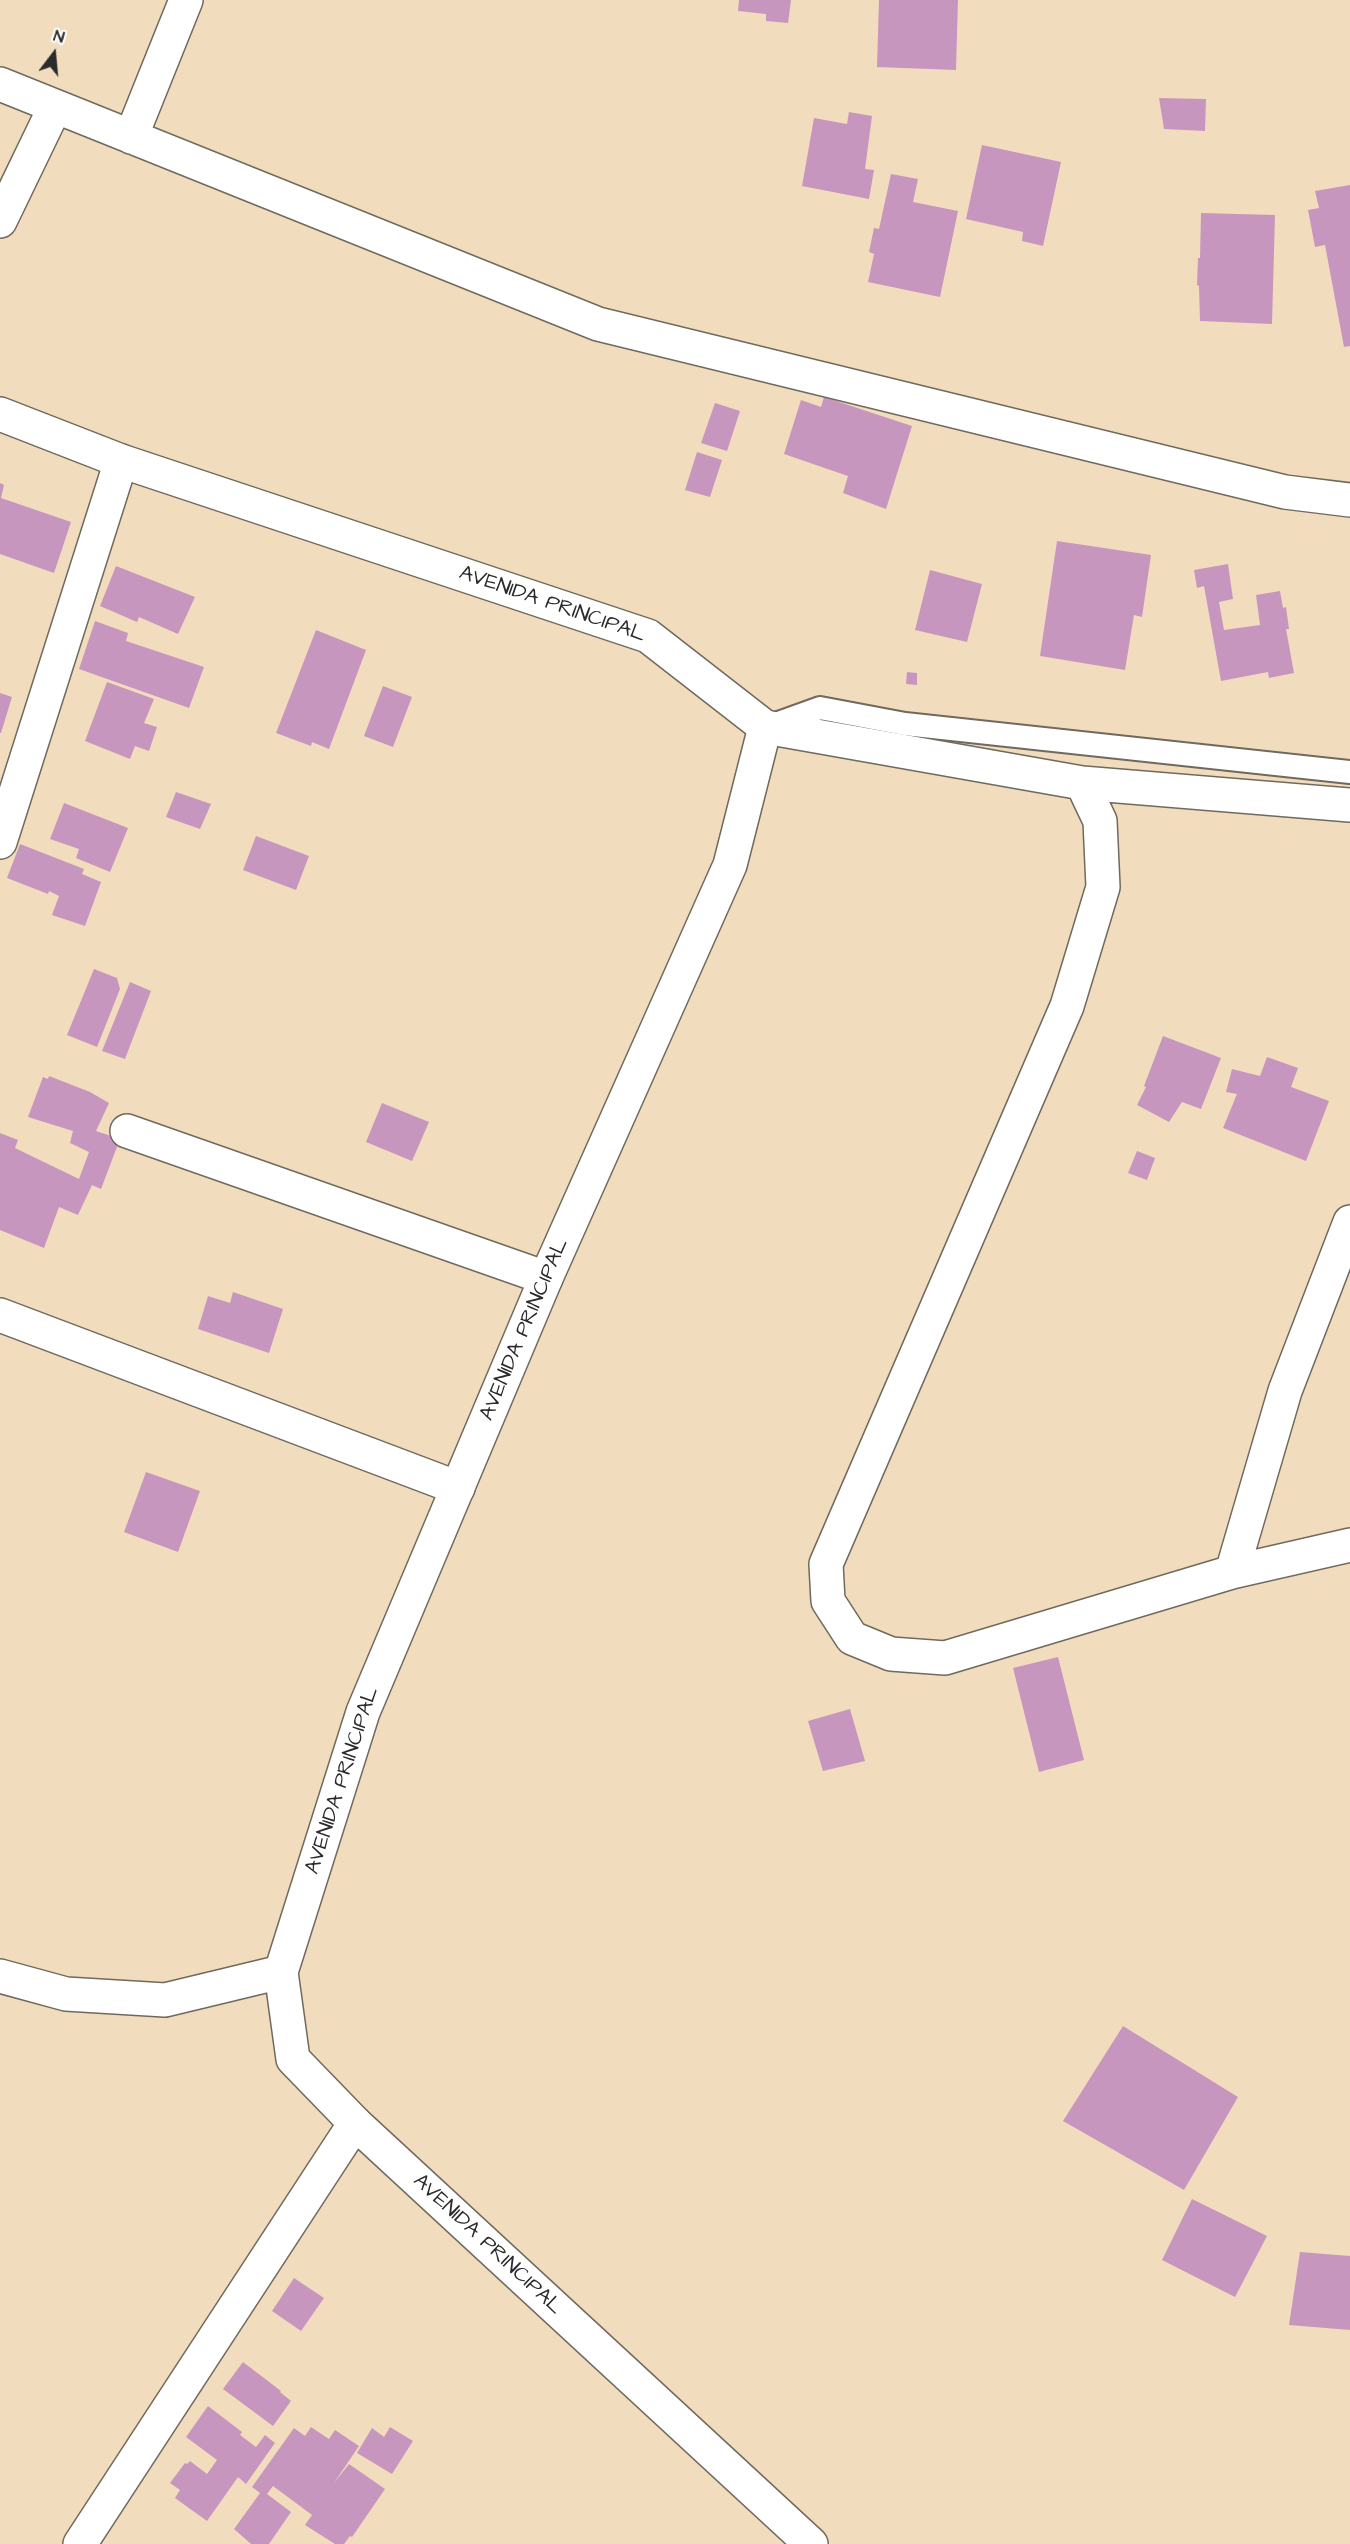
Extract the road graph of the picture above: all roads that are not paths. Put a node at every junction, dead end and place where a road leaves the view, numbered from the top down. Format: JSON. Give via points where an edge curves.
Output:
{"nodes":[{"id":1,"x":186,"y":0,"type":"edge"},
{"id":2,"x":0,"y":84,"type":"edge"},
{"id":3,"x":55,"y":107,"type":"junction"},
{"id":4,"x":131,"y":137,"type":"junction"},
{"id":5,"x":0,"y":221,"type":"edge"},
{"id":6,"x":0,"y":414,"type":"edge"},
{"id":7,"x":121,"y":461,"type":"junction"},
{"id":8,"x":1350,"y":500,"type":"edge"},
{"id":9,"x":765,"y":727,"type":"junction"},
{"id":10,"x":1350,"y":772,"type":"edge"},
{"id":11,"x":1082,"y":783,"type":"junction"},
{"id":12,"x":1350,"y":805,"type":"edge"},
{"id":13,"x":0,"y":842,"type":"edge"},
{"id":14,"x":127,"y":1131,"type":"dead end"},
{"id":15,"x":1350,"y":1222,"type":"edge"},
{"id":16,"x":546,"y":1278,"type":"junction"},
{"id":17,"x":0,"y":1315,"type":"edge"},
{"id":18,"x":458,"y":1488,"type":"junction"},
{"id":19,"x":1350,"y":1545,"type":"edge"},
{"id":20,"x":1233,"y":1572,"type":"junction"},
{"id":21,"x":281,"y":1971,"type":"junction"},
{"id":22,"x":0,"y":1976,"type":"edge"},
{"id":23,"x":355,"y":2123,"type":"junction"},
{"id":24,"x":80,"y":2544,"type":"edge"},
{"id":25,"x":811,"y":2544,"type":"edge"}],
"edges":[{"from":1,"to":4,"type":"street"},
{"from":2,"to":3,"type":"street"},
{"from":3,"to":4,"type":"street"},
{"from":3,"to":5,"type":"street"},
{"from":4,"to":8,"type":"street","via":[[598,324],[1285,492]]},
{"from":6,"to":7,"type":"street","name":"AVENIDA PRINCIPAL"},
{"from":7,"to":9,"type":"street","name":"AVENIDA PRINCIPAL","via":[[648,636]]},
{"from":7,"to":13,"type":"street"},
{"from":9,"to":10,"type":"lane","via":[[820,708],[905,724]]},
{"from":9,"to":11,"type":"street"},
{"from":9,"to":16,"type":"street","name":"AVENIDA PRINCIPAL","via":[[730,865]]},
{"from":11,"to":12,"type":"street"},
{"from":11,"to":20,"type":"street","via":[[1100,821],[1103,887],[1067,1006],[826,1564],[828,1601],[852,1638],[891,1654],[945,1658]]},
{"from":14,"to":16,"type":"street"},
{"from":15,"to":20,"type":"street","via":[[1285,1391]]},
{"from":16,"to":18,"type":"street","name":"AVENIDA PRINCIPAL"},
{"from":17,"to":18,"type":"street"},
{"from":18,"to":21,"type":"street","name":"AVENIDA PRINCIPAL","via":[[363,1712]]},
{"from":19,"to":20,"type":"street"},
{"from":21,"to":22,"type":"street","via":[[165,2000],[66,1994]]},
{"from":21,"to":23,"type":"street","name":"AVENIDA PRINCIPAL","via":[[293,2059]]},
{"from":23,"to":24,"type":"street"},
{"from":23,"to":25,"type":"street","name":"AVENIDA PRINCIPAL"}]}
